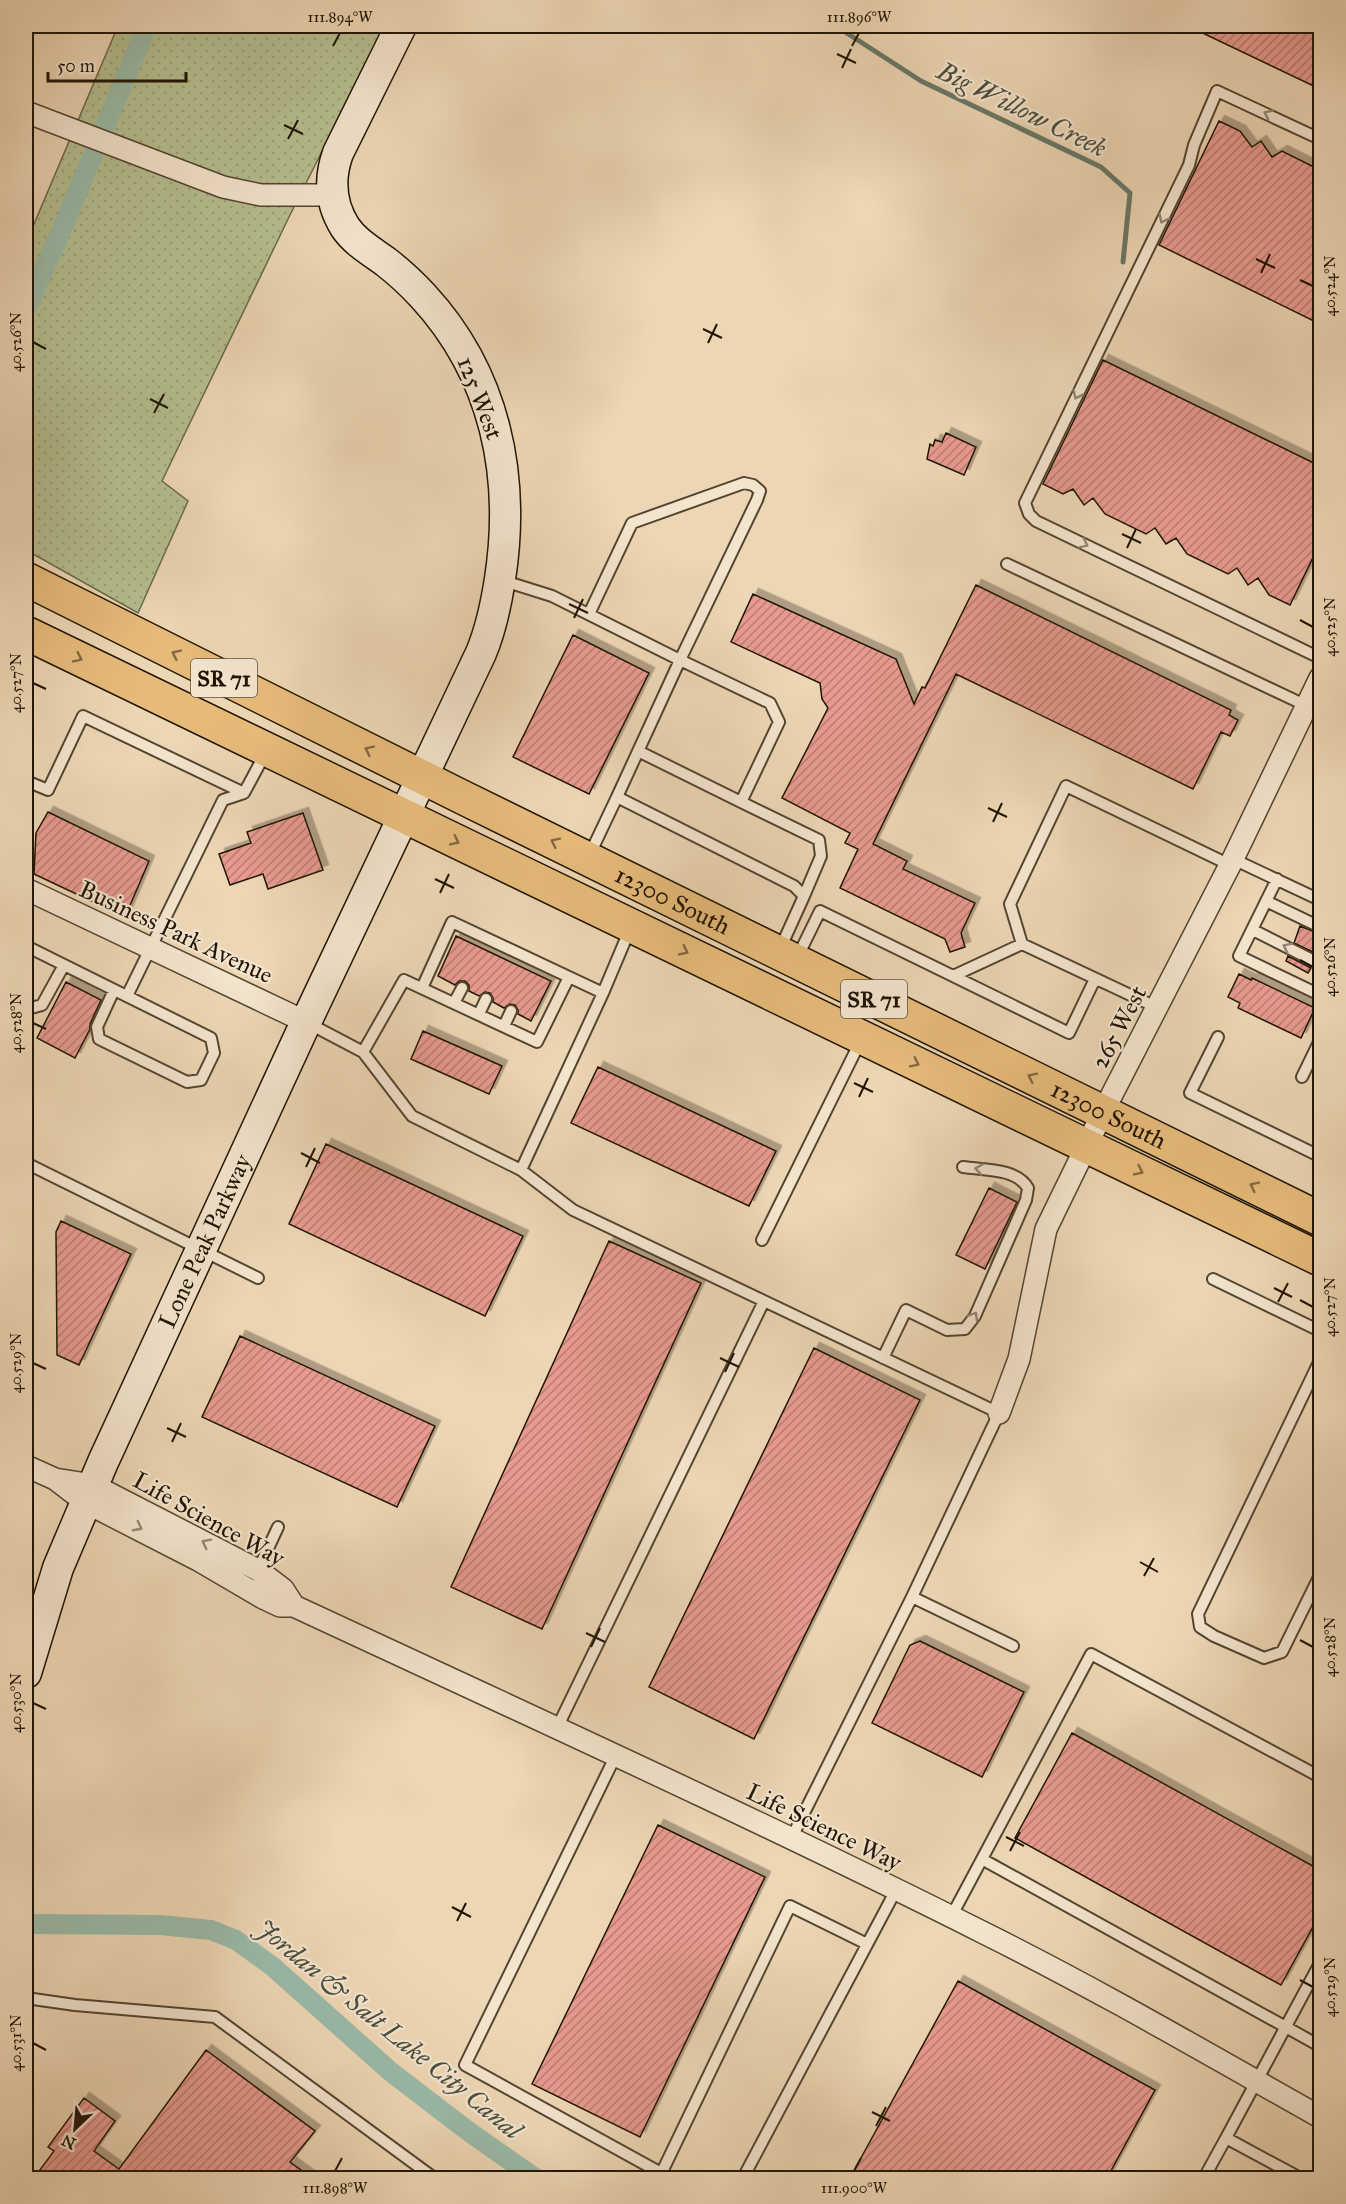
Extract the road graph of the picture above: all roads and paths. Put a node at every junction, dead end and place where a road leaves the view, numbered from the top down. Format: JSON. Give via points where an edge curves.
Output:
{"nodes":[{"id":1,"x":401,"y":26,"type":"edge"},
{"id":2,"x":26,"y":112,"type":"edge"},
{"id":3,"x":1320,"y":139,"type":"edge"},
{"id":4,"x":333,"y":195,"type":"junction"},
{"id":5,"x":1007,"y":564,"type":"dead end"},
{"id":6,"x":26,"y":579,"type":"edge"},
{"id":7,"x":500,"y":579,"type":"junction"},
{"id":8,"x":589,"y":614,"type":"junction"},
{"id":9,"x":26,"y":633,"type":"edge"},
{"id":10,"x":1320,"y":658,"type":"edge"},
{"id":11,"x":680,"y":660,"type":"junction"},
{"id":12,"x":1320,"y":678,"type":"edge"},
{"id":13,"x":1307,"y":706,"type":"junction"},
{"id":14,"x":267,"y":749,"type":"junction"},
{"id":15,"x":638,"y":751,"type":"junction"},
{"id":16,"x":422,"y":777,"type":"junction"},
{"id":17,"x":26,"y":784,"type":"edge"},
{"id":18,"x":244,"y":793,"type":"junction"},
{"id":19,"x":617,"y":797,"type":"junction"},
{"id":20,"x":741,"y":802,"type":"junction"},
{"id":21,"x":402,"y":816,"type":"junction"},
{"id":22,"x":588,"y":859,"type":"junction"},
{"id":23,"x":1231,"y":862,"type":"junction"},
{"id":24,"x":1277,"y":879,"type":"junction"},
{"id":25,"x":26,"y":889,"type":"edge"},
{"id":26,"x":804,"y":896,"type":"junction"},
{"id":27,"x":1320,"y":900,"type":"edge"},
{"id":28,"x":1266,"y":901,"type":"junction"},
{"id":29,"x":631,"y":926,"type":"junction"},
{"id":30,"x":1320,"y":927,"type":"edge"},
{"id":31,"x":1253,"y":930,"type":"junction"},
{"id":32,"x":1022,"y":944,"type":"junction"},
{"id":33,"x":26,"y":946,"type":"edge"},
{"id":34,"x":150,"y":948,"type":"junction"},
{"id":35,"x":787,"y":956,"type":"junction"},
{"id":36,"x":1320,"y":964,"type":"edge"},
{"id":37,"x":64,"y":965,"type":"junction"},
{"id":38,"x":953,"y":976,"type":"junction"},
{"id":39,"x":569,"y":977,"type":"junction"},
{"id":40,"x":1095,"y":979,"type":"junction"},
{"id":41,"x":462,"y":987,"type":"dead end"},
{"id":42,"x":422,"y":988,"type":"junction"},
{"id":43,"x":114,"y":990,"type":"junction"},
{"id":44,"x":603,"y":993,"type":"junction"},
{"id":45,"x":1320,"y":995,"type":"edge"},
{"id":46,"x":127,"y":996,"type":"junction"},
{"id":47,"x":486,"y":999,"type":"dead end"},
{"id":48,"x":454,"y":1003,"type":"junction"},
{"id":49,"x":26,"y":1005,"type":"edge"},
{"id":50,"x":1158,"y":1008,"type":"junction"},
{"id":51,"x":511,"y":1011,"type":"dead end"},
{"id":52,"x":479,"y":1014,"type":"junction"},
{"id":53,"x":306,"y":1022,"type":"junction"},
{"id":54,"x":504,"y":1026,"type":"junction"},
{"id":55,"x":862,"y":1037,"type":"junction"},
{"id":56,"x":1218,"y":1037,"type":"dead end"},
{"id":57,"x":1320,"y":1040,"type":"edge"},
{"id":58,"x":363,"y":1052,"type":"junction"},
{"id":59,"x":1302,"y":1077,"type":"dead end"},
{"id":60,"x":1103,"y":1112,"type":"junction"},
{"id":61,"x":1087,"y":1145,"type":"junction"},
{"id":62,"x":1315,"y":1154,"type":"dead end"},
{"id":63,"x":26,"y":1163,"type":"edge"},
{"id":64,"x":963,"y":1167,"type":"dead end"},
{"id":65,"x":521,"y":1170,"type":"junction"},
{"id":66,"x":1317,"y":1214,"type":"edge"},
{"id":67,"x":762,"y":1240,"type":"dead end"},
{"id":68,"x":201,"y":1251,"type":"junction"},
{"id":69,"x":1320,"y":1259,"type":"edge"},
{"id":70,"x":258,"y":1278,"type":"dead end"},
{"id":71,"x":1213,"y":1279,"type":"dead end"},
{"id":72,"x":26,"y":1293,"type":"edge"},
{"id":73,"x":764,"y":1301,"type":"junction"},
{"id":74,"x":1320,"y":1331,"type":"edge"},
{"id":75,"x":883,"y":1358,"type":"junction"},
{"id":76,"x":26,"y":1360,"type":"edge"},
{"id":77,"x":1320,"y":1360,"type":"edge"},
{"id":78,"x":999,"y":1413,"type":"junction"},
{"id":79,"x":26,"y":1466,"type":"edge"},
{"id":80,"x":89,"y":1493,"type":"junction"},
{"id":81,"x":278,"y":1527,"type":"dead end"},
{"id":82,"x":258,"y":1570,"type":"junction"},
{"id":83,"x":1320,"y":1575,"type":"edge"},
{"id":84,"x":912,"y":1598,"type":"junction"},
{"id":85,"x":294,"y":1606,"type":"junction"},
{"id":86,"x":1013,"y":1646,"type":"dead end"},
{"id":87,"x":26,"y":1673,"type":"edge"},
{"id":88,"x":557,"y":1728,"type":"junction"},
{"id":89,"x":616,"y":1755,"type":"junction"},
{"id":90,"x":1320,"y":1777,"type":"edge"},
{"id":91,"x":791,"y":1839,"type":"junction"},
{"id":92,"x":982,"y":1859,"type":"junction"},
{"id":93,"x":896,"y":1890,"type":"junction"},
{"id":94,"x":951,"y":1917,"type":"junction"},
{"id":95,"x":867,"y":1944,"type":"junction"},
{"id":96,"x":1320,"y":1963,"type":"edge"},
{"id":97,"x":26,"y":1998,"type":"edge"},
{"id":98,"x":1286,"y":2027,"type":"junction"},
{"id":99,"x":1320,"y":2046,"type":"edge"},
{"id":100,"x":1256,"y":2081,"type":"junction"},
{"id":101,"x":1320,"y":2117,"type":"edge"},
{"id":102,"x":1226,"y":2138,"type":"junction"},
{"id":103,"x":665,"y":2176,"type":"edge"},
{"id":104,"x":434,"y":2178,"type":"edge"},
{"id":105,"x":744,"y":2178,"type":"edge"},
{"id":106,"x":1204,"y":2178,"type":"edge"},
{"id":107,"x":1300,"y":2178,"type":"edge"}],
"edges":[{"from":1,"to":4,"type":"main road","name":"125 West","via":[[338,153],[332,178]]},
{"from":2,"to":4,"type":"street","via":[[233,189],[280,196]]},
{"from":3,"to":10,"type":"lane","one_way":true,"via":[[1217,91],[1189,165],[1025,503],[1036,521]]},
{"from":4,"to":7,"type":"main road","name":"125 West","via":[[346,229],[423,296],[455,337],[479,382],[496,430],[506,482],[506,532]]},
{"from":5,"to":13,"type":"lane"},
{"from":16,"to":6,"type":"main road","name":"12300 South","number":"SR 71","one_way":true},
{"from":7,"to":8,"type":"lane","via":[[552,596]]},
{"from":7,"to":16,"type":"main road","name":"125 West","via":[[495,615],[484,647]]},
{"from":8,"to":11,"type":"lane"},
{"from":8,"to":11,"type":"lane","via":[[632,523],[744,483],[753,485],[760,491],[758,500]]},
{"from":9,"to":14,"type":"main road","name":"12300 South","number":"SR 71","one_way":true},
{"from":11,"to":15,"type":"lane"},
{"from":11,"to":20,"type":"lane","via":[[770,703],[779,722]]},
{"from":12,"to":13,"type":"street","name":"265 West"},
{"from":13,"to":23,"type":"street","name":"265 West"},
{"from":14,"to":18,"type":"lane"},
{"from":14,"to":21,"type":"main road","name":"12300 South","number":"SR 71"},
{"from":15,"to":19,"type":"lane"},
{"from":15,"to":20,"type":"lane"},
{"from":16,"to":21,"type":"main road","name":"125 West"},
{"from":22,"to":16,"type":"main road","name":"12300 South","number":"SR 71","one_way":true},
{"from":17,"to":18,"type":"lane","via":[[48,790],[83,716]]},
{"from":18,"to":34,"type":"lane","via":[[223,800]]},
{"from":19,"to":22,"type":"lane"},
{"from":19,"to":26,"type":"lane","via":[[794,886]]},
{"from":20,"to":26,"type":"lane","via":[[819,840],[821,856]]},
{"from":21,"to":29,"type":"main road","name":"12300 South","number":"SR 71","one_way":true},
{"from":21,"to":53,"type":"main road","name":"Lone Peak Parkway"},
{"from":22,"to":35,"type":"main road","name":"12300 South","number":"SR 71"},
{"from":23,"to":24,"type":"lane"},
{"from":23,"to":32,"type":"lane","via":[[1066,786],[1010,904]]},
{"from":23,"to":50,"type":"street","name":"265 West"},
{"from":24,"to":27,"type":"lane"},
{"from":24,"to":28,"type":"lane"},
{"from":25,"to":34,"type":"street","name":"Business Park Avenue"},
{"from":26,"to":35,"type":"lane"},
{"from":28,"to":30,"type":"lane"},
{"from":28,"to":31,"type":"lane"},
{"from":29,"to":44,"type":"lane"},
{"from":29,"to":55,"type":"main road","name":"12300 South","number":"SR 71","one_way":true},
{"from":36,"to":31,"type":"lane","one_way":true},
{"from":31,"to":45,"type":"lane","via":[[1239,956]]},
{"from":32,"to":38,"type":"lane"},
{"from":32,"to":40,"type":"lane"},
{"from":33,"to":37,"type":"lane"},
{"from":34,"to":46,"type":"lane"},
{"from":34,"to":53,"type":"street","name":"Business Park Avenue"},
{"from":35,"to":38,"type":"lane","via":[[820,911]]},
{"from":60,"to":35,"type":"main road","name":"12300 South","number":"SR 71","one_way":true},
{"from":37,"to":43,"type":"lane"},
{"from":37,"to":49,"type":"lane","via":[[42,1005]]},
{"from":38,"to":40,"type":"lane","via":[[1069,1033]]},
{"from":39,"to":42,"type":"lane","via":[[532,966],[483,943],[452,922]]},
{"from":39,"to":44,"type":"lane"},
{"from":39,"to":54,"type":"lane","via":[[537,1042]]},
{"from":40,"to":50,"type":"lane"},
{"from":41,"to":48,"type":"lane"},
{"from":42,"to":48,"type":"lane"},
{"from":42,"to":58,"type":"lane","via":[[404,980]]},
{"from":43,"to":46,"type":"lane"},
{"from":43,"to":46,"type":"lane","via":[[97,1027],[99,1039],[187,1082],[201,1080],[214,1053],[211,1038]]},
{"from":44,"to":65,"type":"lane"},
{"from":47,"to":52,"type":"lane"},
{"from":48,"to":52,"type":"lane"},
{"from":50,"to":60,"type":"street","name":"265 West"},
{"from":51,"to":54,"type":"lane"},
{"from":52,"to":54,"type":"lane"},
{"from":53,"to":58,"type":"lane"},
{"from":53,"to":68,"type":"main road","name":"Lone Peak Parkway"},
{"from":55,"to":61,"type":"main road","name":"12300 South","number":"SR 71","one_way":true},
{"from":55,"to":67,"type":"lane"},
{"from":56,"to":62,"type":"lane","via":[[1190,1093]]},
{"from":57,"to":59,"type":"lane"},
{"from":58,"to":65,"type":"lane","via":[[412,1116]]},
{"from":60,"to":61,"type":"street","name":"265 West"},
{"from":66,"to":60,"type":"main road","name":"12300 South","number":"SR 71","one_way":true},
{"from":61,"to":69,"type":"main road","name":"12300 South","number":"SR 71","one_way":true},
{"from":61,"to":78,"type":"street","name":"265 West","via":[[1046,1229],[1019,1359]]},
{"from":63,"to":68,"type":"lane"},
{"from":75,"to":64,"type":"lane","one_way":true,"via":[[906,1310],[947,1329],[966,1329],[1026,1200],[1028,1188],[1014,1175]]},
{"from":65,"to":73,"type":"lane","via":[[573,1210]]},
{"from":68,"to":70,"type":"lane"},
{"from":68,"to":80,"type":"main road","name":"Lone Peak Parkway"},
{"from":71,"to":74,"type":"lane"},
{"from":72,"to":76,"type":"lane"},
{"from":73,"to":75,"type":"lane"},
{"from":73,"to":88,"type":"lane"},
{"from":75,"to":78,"type":"lane"},
{"from":77,"to":83,"type":"lane","via":[[1198,1614],[1200,1627],[1264,1658],[1282,1652]]},
{"from":78,"to":84,"type":"lane"},
{"from":79,"to":80,"type":"street"},
{"from":82,"to":80,"type":"street","name":"Life Science Way","one_way":true},
{"from":80,"to":85,"type":"street","name":"Life Science Way","one_way":true,"via":[[263,1598],[280,1606]]},
{"from":80,"to":87,"type":"main road","name":"Lone Peak Parkway","via":[[58,1568]]},
{"from":81,"to":82,"type":"lane"},
{"from":82,"to":85,"type":"street","name":"Life Science Way","via":[[283,1589]]},
{"from":84,"to":86,"type":"lane"},
{"from":84,"to":91,"type":"lane"},
{"from":85,"to":88,"type":"street","name":"Life Science Way"},
{"from":88,"to":89,"type":"street","name":"Life Science Way"},
{"from":89,"to":91,"type":"street","name":"Life Science Way"},
{"from":89,"to":103,"type":"lane","via":[[465,2065]]},
{"from":90,"to":92,"type":"lane","via":[[1091,1654]]},
{"from":91,"to":93,"type":"street","name":"Life Science Way"},
{"from":92,"to":94,"type":"lane"},
{"from":92,"to":98,"type":"lane"},
{"from":93,"to":94,"type":"street","name":"Life Science Way"},
{"from":93,"to":95,"type":"lane"},
{"from":94,"to":100,"type":"street","name":"Life Science Way"},
{"from":95,"to":103,"type":"lane","via":[[790,1906]]},
{"from":95,"to":105,"type":"lane"},
{"from":96,"to":98,"type":"lane"},
{"from":97,"to":104,"type":"lane","via":[[215,2017]]},
{"from":98,"to":99,"type":"lane"},
{"from":98,"to":100,"type":"lane"},
{"from":100,"to":101,"type":"street","name":"Life Science Way"},
{"from":100,"to":102,"type":"lane"},
{"from":102,"to":106,"type":"lane"},
{"from":102,"to":107,"type":"lane"}]}
